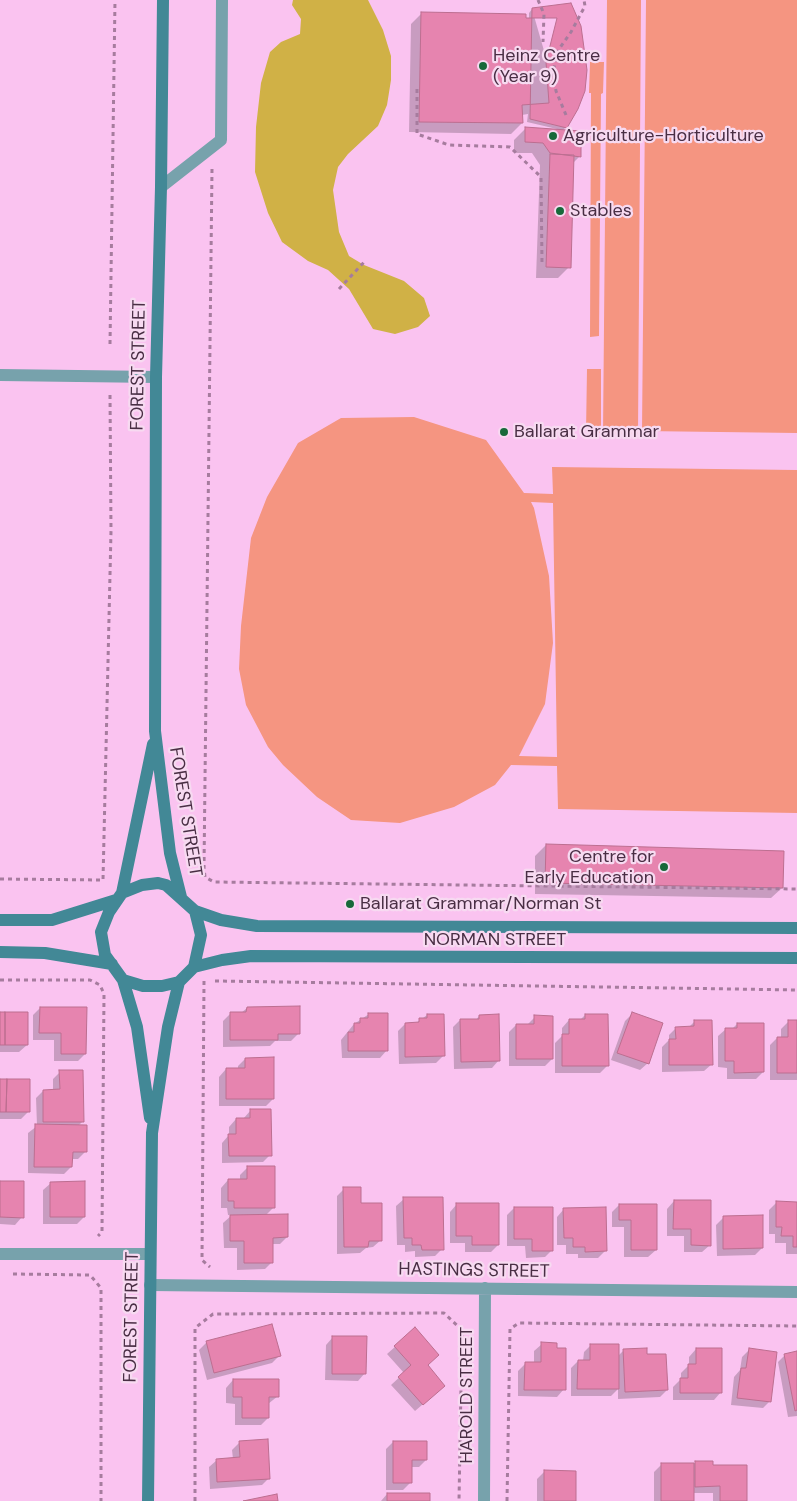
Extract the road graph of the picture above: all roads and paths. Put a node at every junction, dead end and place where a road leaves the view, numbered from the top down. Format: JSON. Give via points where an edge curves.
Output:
{"nodes":[{"id":1,"x":115,"y":0,"type":"edge"},
{"id":2,"x":163,"y":0,"type":"edge"},
{"id":3,"x":222,"y":0,"type":"edge"},
{"id":4,"x":538,"y":0,"type":"edge"},
{"id":5,"x":584,"y":0,"type":"edge"},
{"id":6,"x":543,"y":42,"type":"dead end"},
{"id":7,"x":417,"y":89,"type":"dead end"},
{"id":8,"x":566,"y":114,"type":"dead end"},
{"id":9,"x":212,"y":147,"type":"junction"},
{"id":10,"x":161,"y":187,"type":"junction"},
{"id":11,"x":366,"y":260,"type":"dead end"},
{"id":12,"x":542,"y":263,"type":"dead end"},
{"id":13,"x":339,"y":289,"type":"dead end"},
{"id":14,"x":110,"y":344,"type":"dead end"},
{"id":15,"x":0,"y":376,"type":"edge"},
{"id":16,"x":156,"y":377,"type":"junction"},
{"id":17,"x":110,"y":393,"type":"dead end"},
{"id":18,"x":155,"y":732,"type":"junction"},
{"id":19,"x":0,"y":879,"type":"edge"},
{"id":20,"x":797,"y":889,"type":"edge"},
{"id":21,"x":119,"y":897,"type":"junction"},
{"id":22,"x":181,"y":897,"type":"junction"},
{"id":23,"x":195,"y":911,"type":"junction"},
{"id":24,"x":0,"y":920,"type":"edge"},
{"id":25,"x":797,"y":928,"type":"edge"},
{"id":26,"x":0,"y":952,"type":"edge"},
{"id":27,"x":797,"y":958,"type":"edge"},
{"id":28,"x":112,"y":964,"type":"junction"},
{"id":29,"x":194,"y":967,"type":"junction"},
{"id":30,"x":0,"y":980,"type":"edge"},
{"id":31,"x":123,"y":980,"type":"junction"},
{"id":32,"x":179,"y":982,"type":"junction"},
{"id":33,"x":797,"y":990,"type":"edge"},
{"id":34,"x":152,"y":1133,"type":"junction"},
{"id":35,"x":102,"y":1232,"type":"dead end"},
{"id":36,"x":0,"y":1254,"type":"edge"},
{"id":37,"x":150,"y":1254,"type":"junction"},
{"id":38,"x":214,"y":1270,"type":"dead end"},
{"id":39,"x":10,"y":1274,"type":"dead end"},
{"id":40,"x":150,"y":1285,"type":"junction"},
{"id":41,"x":485,"y":1288,"type":"junction"},
{"id":42,"x":797,"y":1292,"type":"edge"},
{"id":43,"x":797,"y":1326,"type":"edge"},
{"id":44,"x":101,"y":1501,"type":"edge"},
{"id":45,"x":148,"y":1501,"type":"edge"},
{"id":46,"x":195,"y":1501,"type":"edge"},
{"id":47,"x":459,"y":1501,"type":"edge"},
{"id":48,"x":484,"y":1501,"type":"edge"},
{"id":49,"x":506,"y":1501,"type":"edge"}],
"edges":[{"from":1,"to":14,"type":"path"},
{"from":2,"to":10,"type":"main road","name":"FOREST STREET"},
{"from":3,"to":9,"type":"street","via":[[221,140]]},
{"from":4,"to":6,"type":"path","via":[[544,14]]},
{"from":5,"to":8,"type":"path","via":[[585,6],[558,49],[553,71],[556,91]]},
{"from":7,"to":12,"type":"path","via":[[417,134],[449,145],[510,147],[541,177]]},
{"from":9,"to":10,"type":"street"},
{"from":9,"to":20,"type":"path","via":[[205,877],[214,882]]},
{"from":10,"to":16,"type":"main road","name":"FOREST STREET"},
{"from":11,"to":13,"type":"path"},
{"from":15,"to":16,"type":"street"},
{"from":16,"to":18,"type":"main road","name":"FOREST STREET"},
{"from":17,"to":19,"type":"path","via":[[112,531],[103,880]]},
{"from":18,"to":21,"type":"main road","name":"FOREST STREET"},
{"from":18,"to":22,"type":"main road","name":"FOREST STREET","via":[[170,853]]},
{"from":21,"to":22,"type":"main road","via":[[142,885],[158,883]]},
{"from":21,"to":24,"type":"main road","via":[[52,920]]},
{"from":21,"to":28,"type":"main road","via":[[102,932],[105,954]]},
{"from":22,"to":23,"type":"main road"},
{"from":23,"to":25,"type":"main road","name":"NORMAN STREET","via":[[221,920],[257,926]]},
{"from":23,"to":29,"type":"main road","via":[[201,936]]},
{"from":26,"to":28,"type":"main road","via":[[45,953]]},
{"from":27,"to":29,"type":"main road","name":"NORMAN STREET","via":[[251,956]]},
{"from":28,"to":31,"type":"main road"},
{"from":29,"to":32,"type":"main road"},
{"from":30,"to":35,"type":"path","via":[[90,980],[100,985],[104,994]]},
{"from":31,"to":32,"type":"main road","via":[[143,986]]},
{"from":31,"to":34,"type":"main road","name":"FOREST STREET","via":[[137,1027]]},
{"from":32,"to":34,"type":"main road","name":"FOREST STREET","via":[[168,1028]]},
{"from":33,"to":38,"type":"path","via":[[204,981],[202,1260]]},
{"from":34,"to":37,"type":"main road","name":"FOREST STREET"},
{"from":36,"to":37,"type":"street"},
{"from":37,"to":40,"type":"main road","name":"FOREST STREET"},
{"from":39,"to":44,"type":"path","via":[[90,1276],[101,1288]]},
{"from":40,"to":41,"type":"street","name":"HASTINGS STREET"},
{"from":40,"to":45,"type":"main road","name":"FOREST STREET"},
{"from":41,"to":42,"type":"street","name":"HASTINGS STREET"},
{"from":41,"to":48,"type":"street","name":"HAROLD STREET"},
{"from":43,"to":49,"type":"path","via":[[519,1323],[510,1329]]},
{"from":46,"to":47,"type":"path","via":[[195,1328],[213,1314],[444,1313],[462,1330]]}]}
